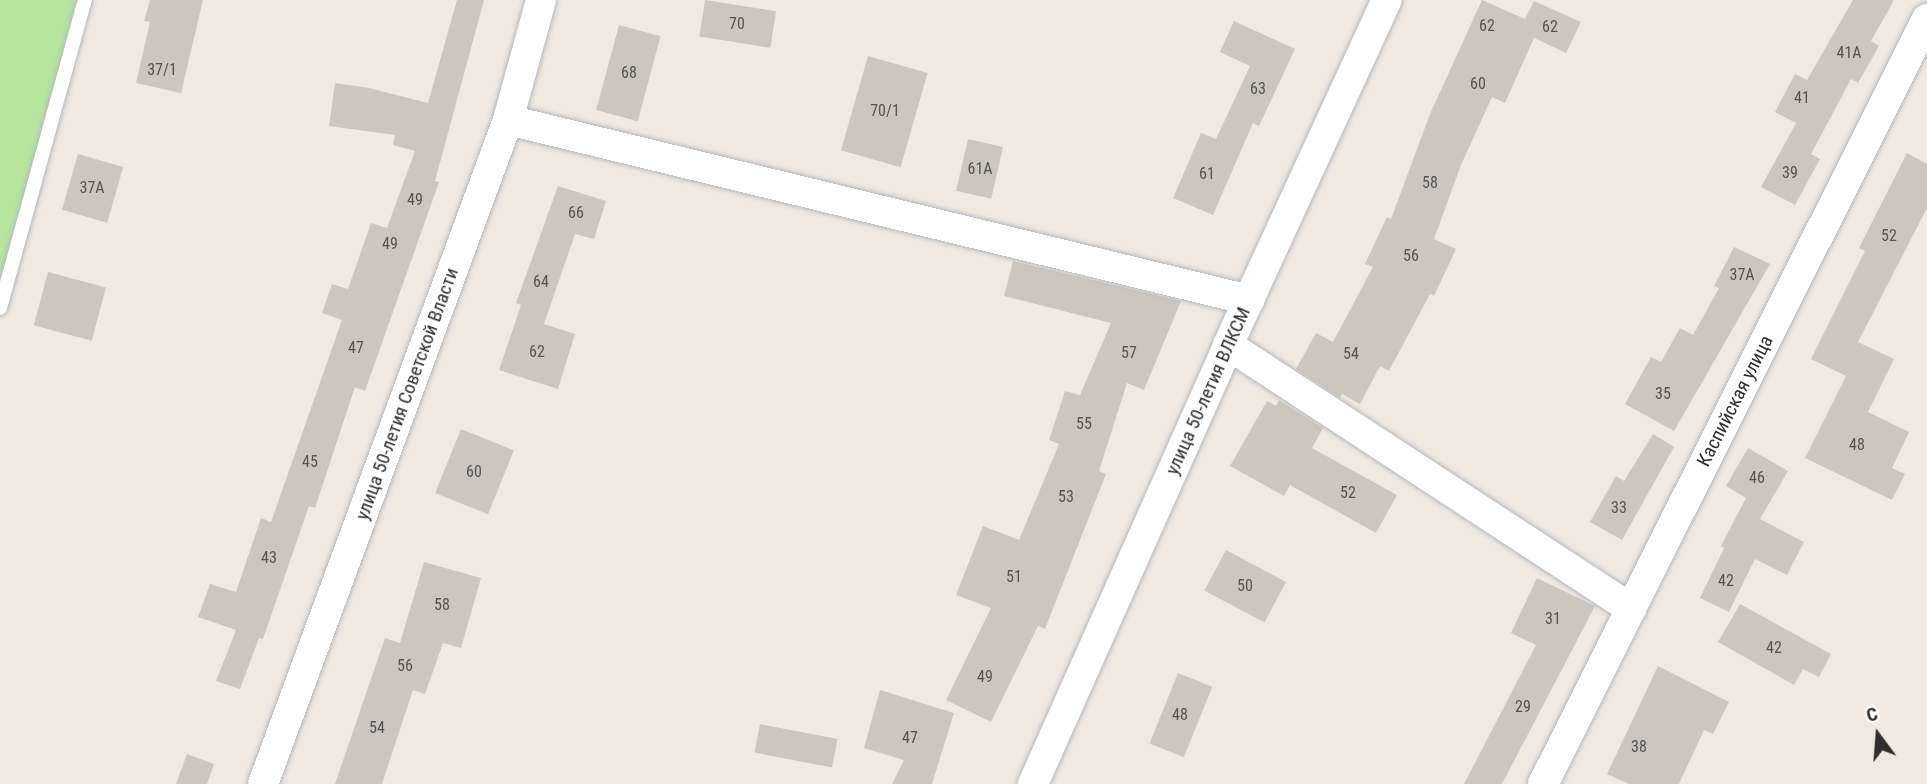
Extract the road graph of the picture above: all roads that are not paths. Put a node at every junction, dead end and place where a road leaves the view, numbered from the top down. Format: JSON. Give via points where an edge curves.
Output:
{"nodes":[{"id":1,"x":85,"y":0,"type":"edge"},
{"id":2,"x":541,"y":0,"type":"edge"},
{"id":3,"x":1387,"y":0,"type":"edge"},
{"id":4,"x":1927,"y":19,"type":"edge"},
{"id":5,"x":508,"y":120,"type":"junction"},
{"id":6,"x":1249,"y":300,"type":"junction"},
{"id":7,"x":0,"y":308,"type":"edge"},
{"id":8,"x":1228,"y":345,"type":"junction"},
{"id":9,"x":1631,"y":609,"type":"junction"},
{"id":10,"x":263,"y":784,"type":"edge"},
{"id":11,"x":1033,"y":784,"type":"edge"},
{"id":12,"x":1543,"y":784,"type":"edge"}],
"edges":[{"from":1,"to":7,"type":"lane"},
{"from":2,"to":5,"type":"street","name":"улица 50-летия Советской Власти"},
{"from":3,"to":6,"type":"street","name":"улица 50-летия ВЛКСМ"},
{"from":4,"to":9,"type":"street","name":"Каспийская улица"},
{"from":5,"to":6,"type":"street"},
{"from":5,"to":10,"type":"street","name":"улица 50-летия Советской Власти"},
{"from":6,"to":8,"type":"street","name":"улица 50-летия ВЛКСМ"},
{"from":8,"to":9,"type":"street"},
{"from":8,"to":11,"type":"street","name":"улица 50-летия ВЛКСМ"},
{"from":9,"to":12,"type":"street","name":"Каспийская улица"}]}
